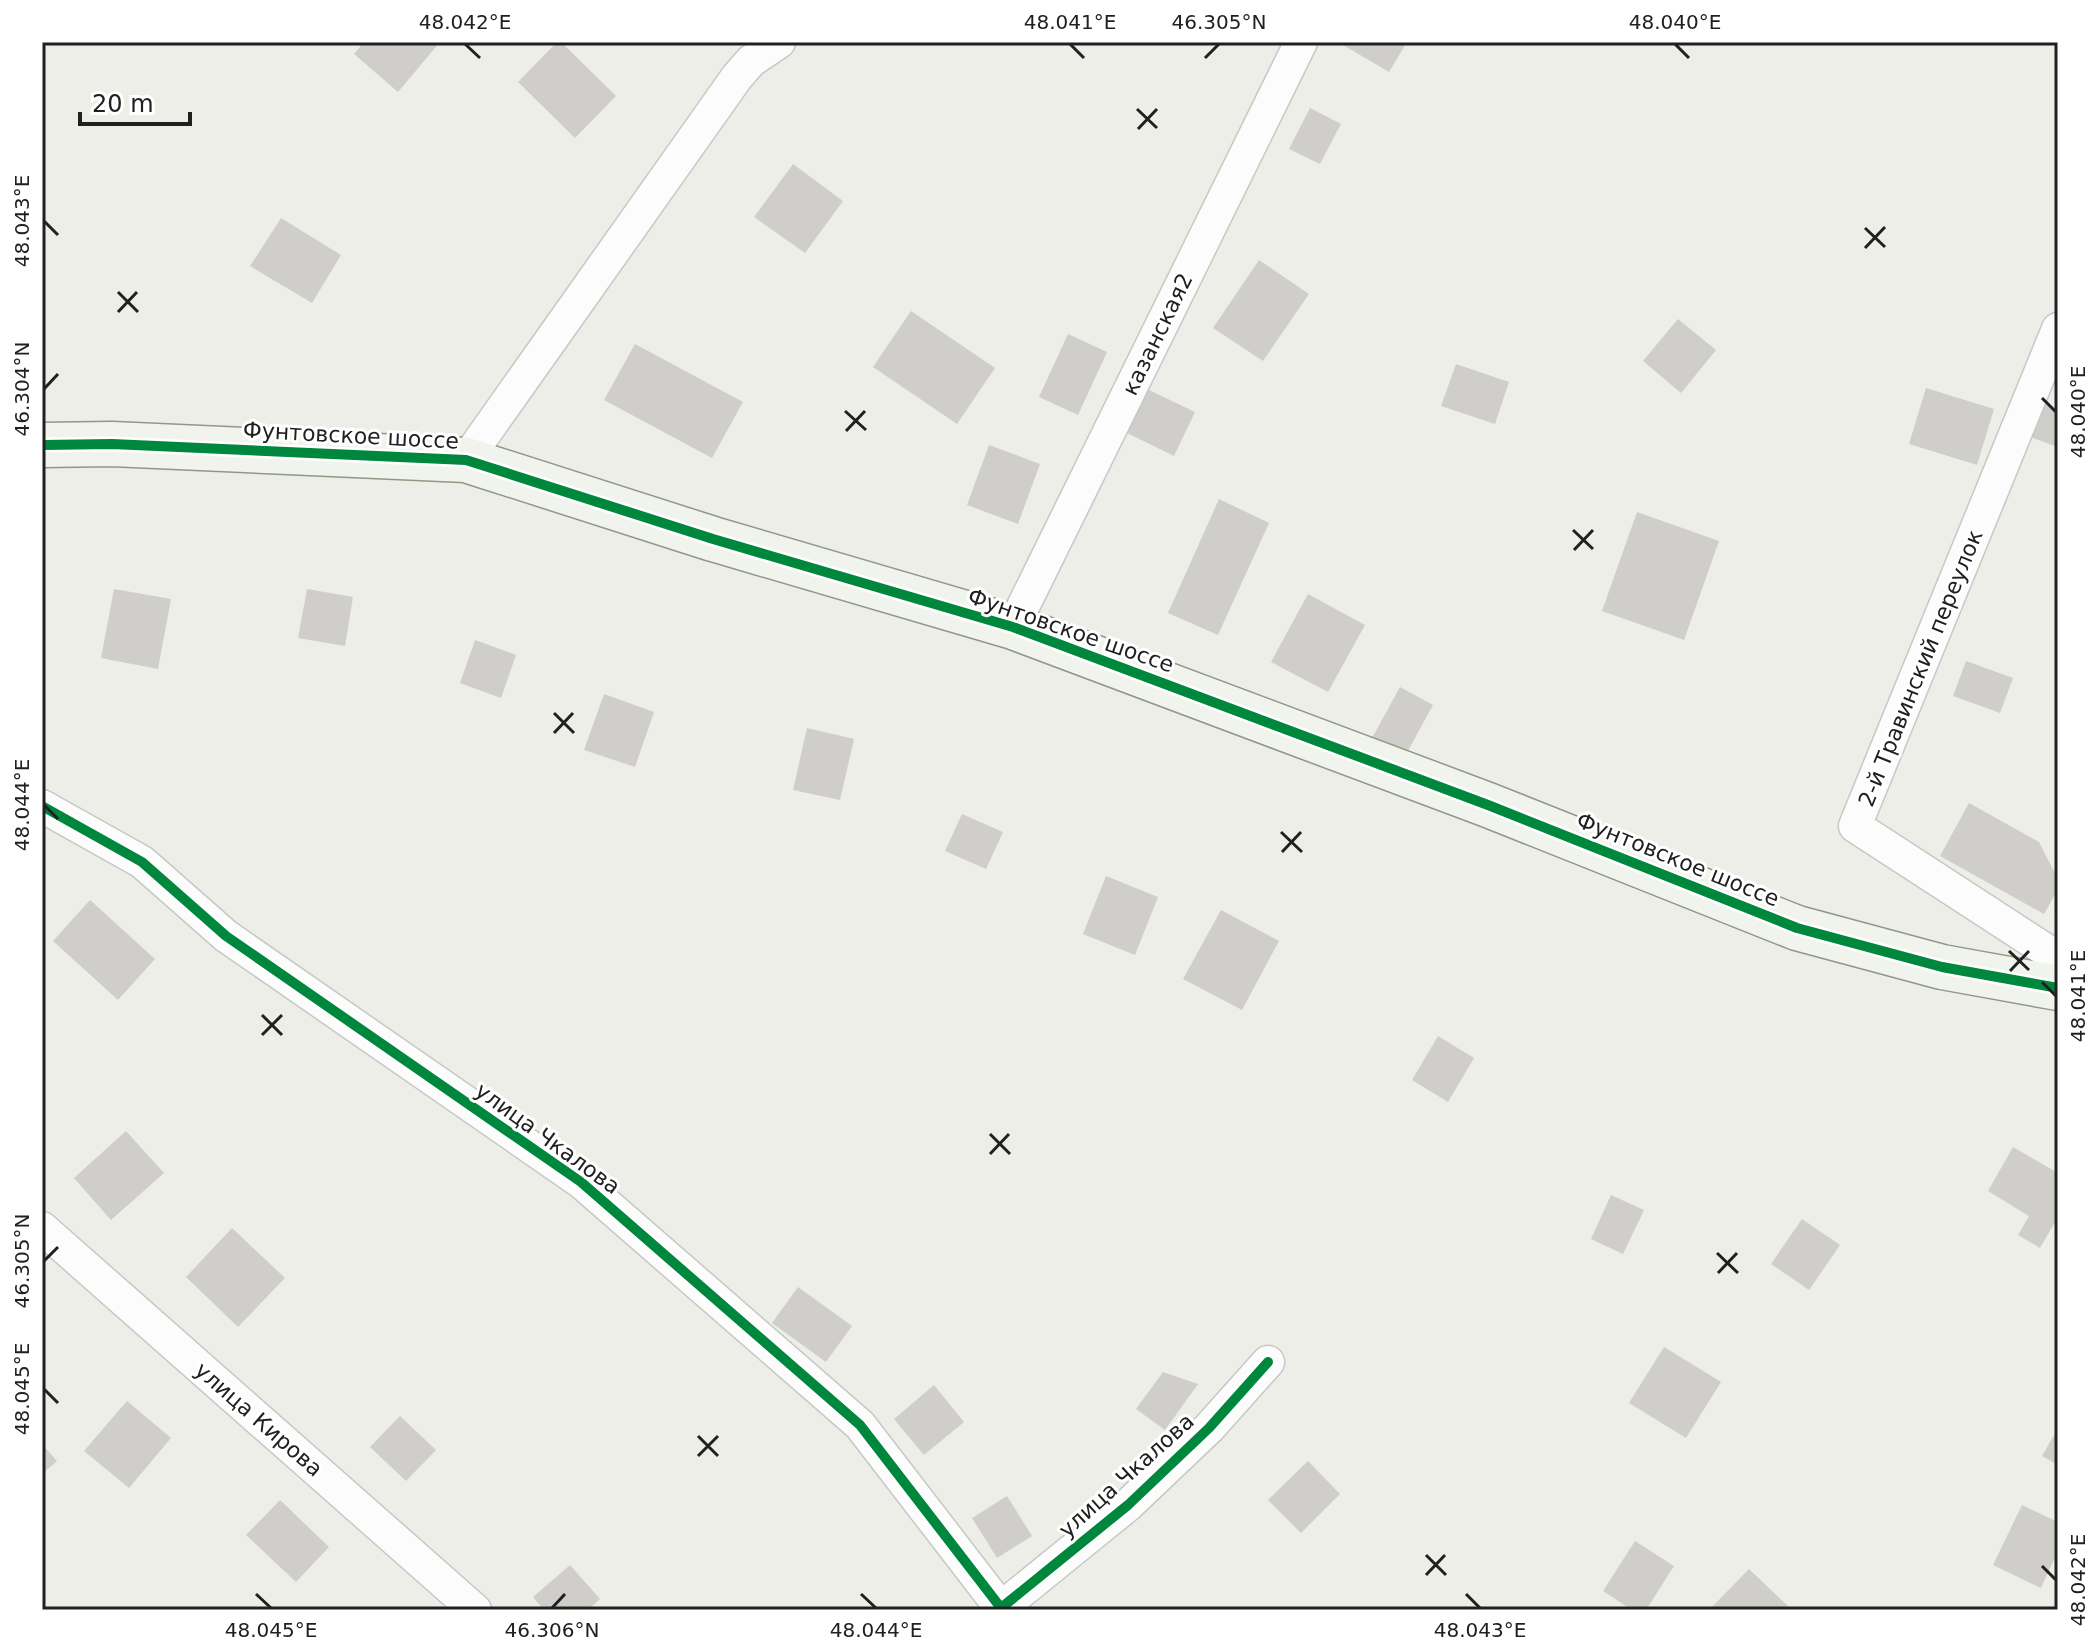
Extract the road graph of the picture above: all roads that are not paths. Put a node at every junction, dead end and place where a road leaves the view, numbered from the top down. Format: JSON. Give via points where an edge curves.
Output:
{"nodes":[{"id":1,"x":779,"y":42,"type":"edge"},
{"id":2,"x":1301,"y":42,"type":"edge"},
{"id":3,"x":2058,"y":329,"type":"edge"},
{"id":4,"x":42,"y":445,"type":"edge"},
{"id":5,"x":466,"y":460,"type":"junction"},
{"id":6,"x":1013,"y":627,"type":"junction"},
{"id":7,"x":42,"y":806,"type":"edge"},
{"id":8,"x":2058,"y":958,"type":"edge"},
{"id":9,"x":2058,"y":988,"type":"edge"},
{"id":10,"x":42,"y":1228,"type":"edge"},
{"id":11,"x":1268,"y":1362,"type":"dead end"},
{"id":12,"x":1000,"y":1609,"type":"edge"},
{"id":13,"x":475,"y":1610,"type":"edge"}],
"edges":[{"from":1,"to":5,"type":"street","via":[[737,77]]},
{"from":2,"to":6,"type":"street","name":"казанская2"},
{"from":3,"to":8,"type":"street","name":"2-й Травинский переулок","via":[[1855,826]]},
{"from":4,"to":5,"type":"street","name":"Фунтовское шоссе"},
{"from":5,"to":6,"type":"street","name":"Фунтовское шоссе"},
{"from":6,"to":9,"type":"street","name":"Фунтовское шоссе","via":[[1488,805],[1797,928],[1942,967]]},
{"from":7,"to":12,"type":"street","name":"улица Чкалова","via":[[142,862],[226,936],[581,1182],[860,1425]]},
{"from":10,"to":13,"type":"street","name":"улица Кирова"},
{"from":11,"to":12,"type":"street","name":"улица Чкалова","via":[[1209,1428],[1128,1505]]}]}
